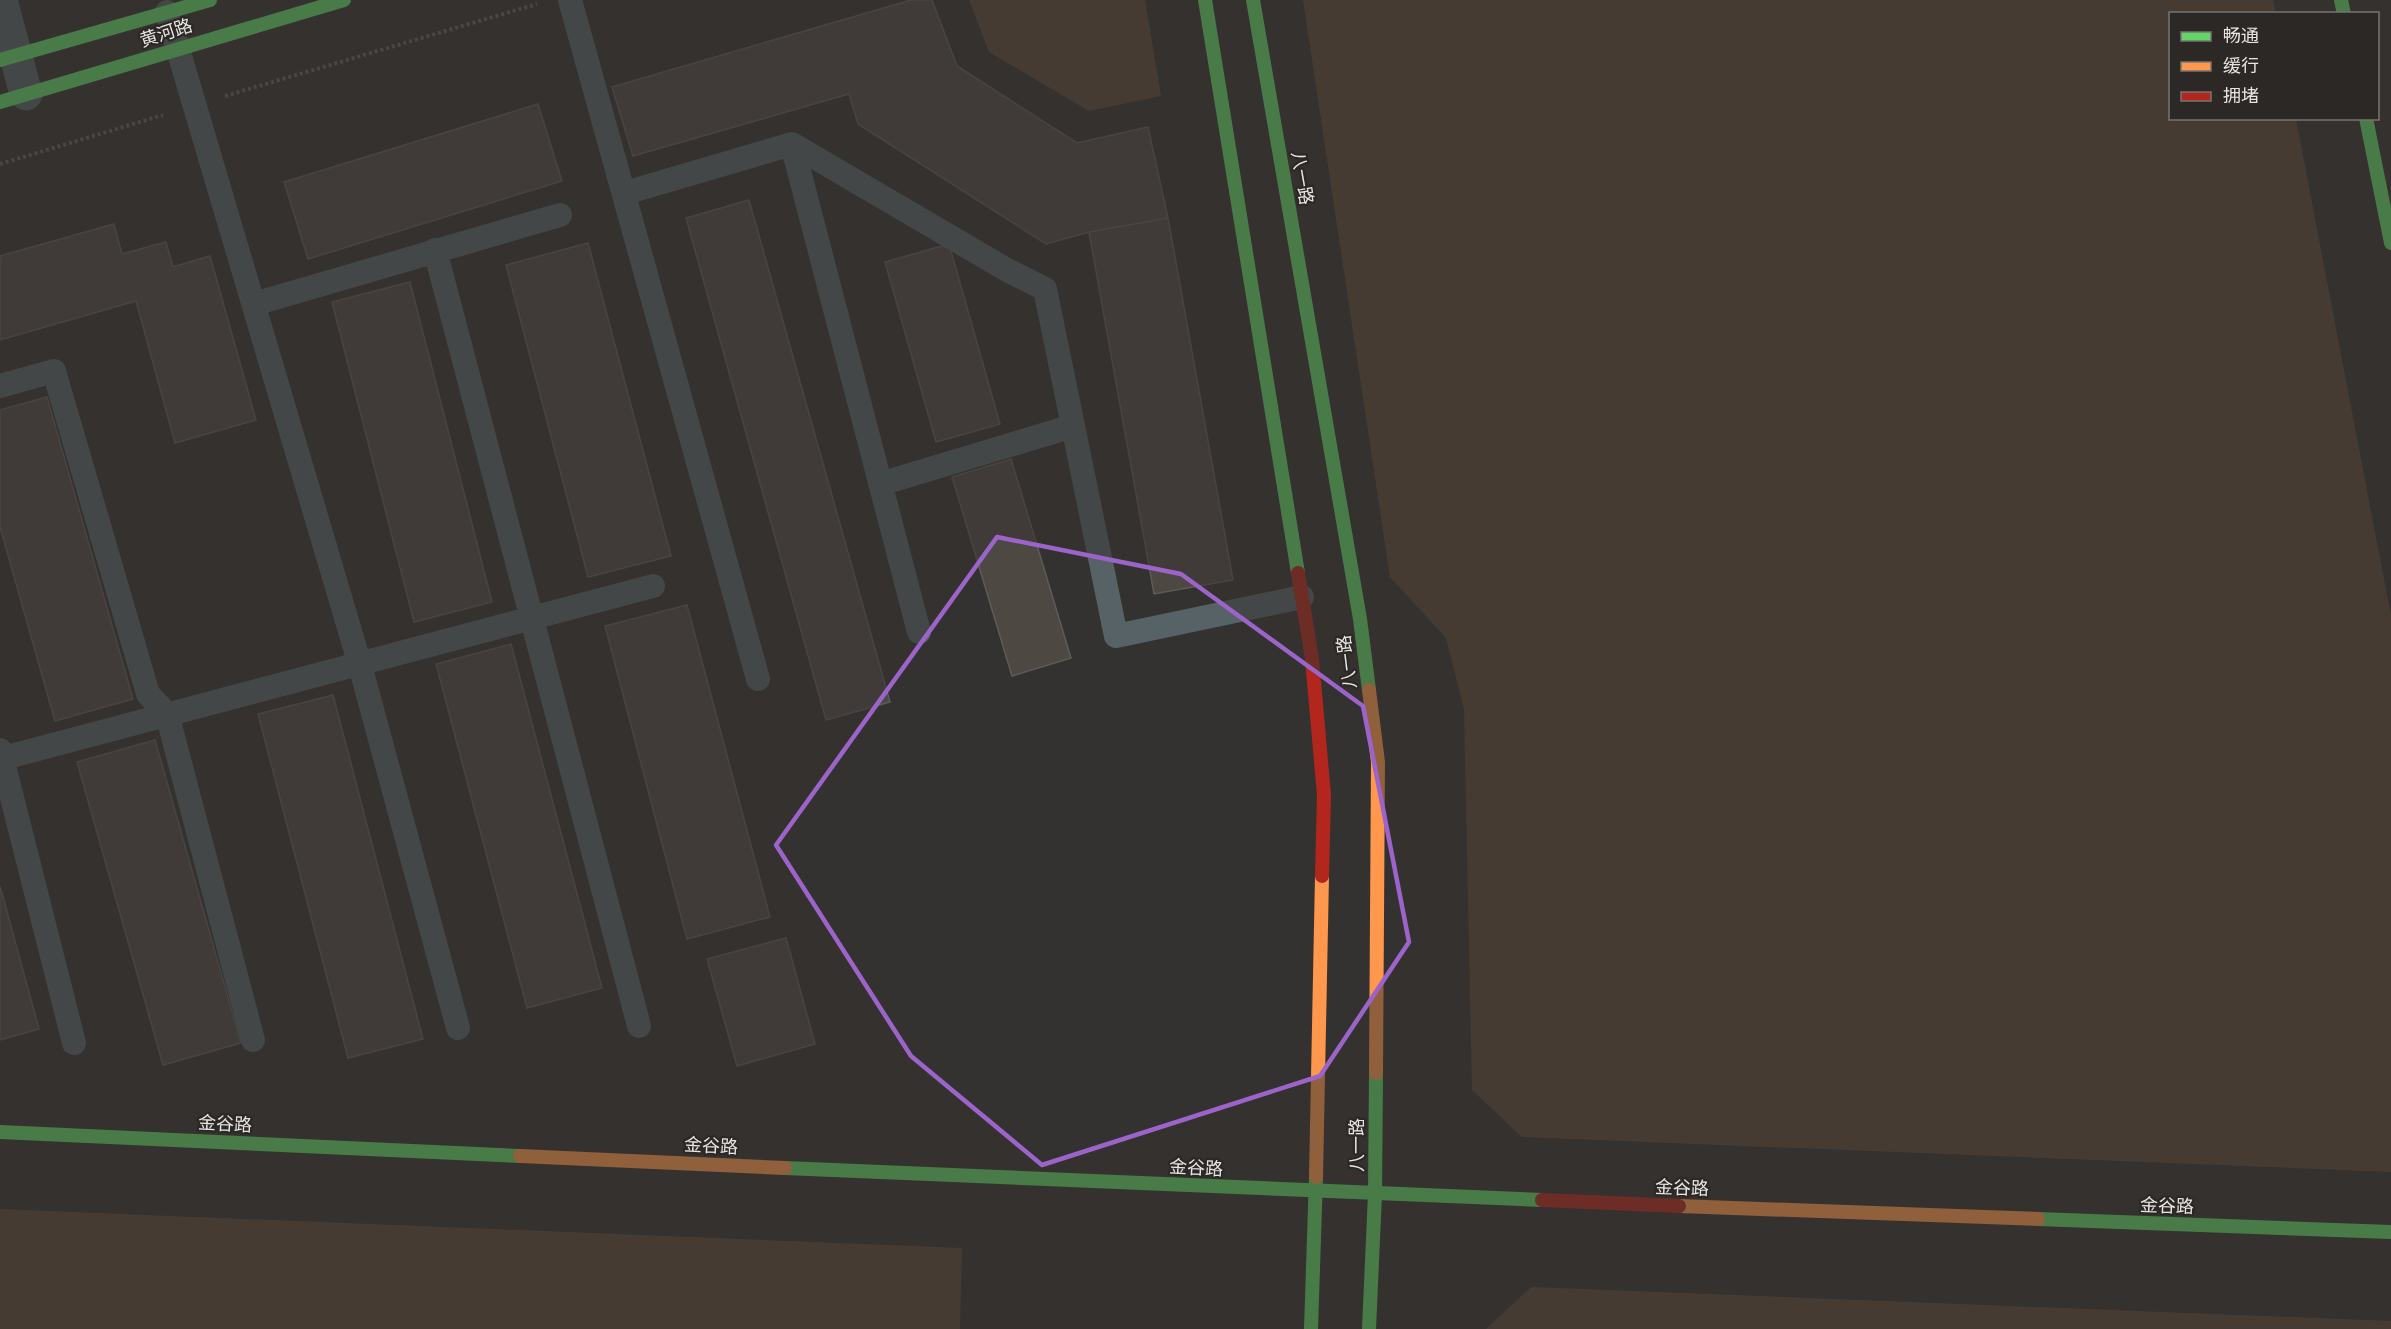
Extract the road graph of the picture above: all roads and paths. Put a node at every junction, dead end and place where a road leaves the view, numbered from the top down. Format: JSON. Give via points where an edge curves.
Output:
{"nodes":[{"id":1,"x":1,"y":0,"type":"edge"},
{"id":2,"x":210,"y":0,"type":"edge"},
{"id":3,"x":344,"y":0,"type":"edge"},
{"id":4,"x":570,"y":0,"type":"edge"},
{"id":5,"x":1205,"y":0,"type":"edge"},
{"id":6,"x":1253,"y":0,"type":"edge"},
{"id":7,"x":538,"y":3,"type":"dead end"},
{"id":8,"x":167,"y":12,"type":"junction"},
{"id":9,"x":177,"y":50,"type":"junction"},
{"id":10,"x":8,"y":58,"type":"edge"},
{"id":11,"x":13,"y":98,"type":"edge"},
{"id":12,"x":195,"y":105,"type":"junction"},
{"id":13,"x":2366,"y":120,"type":"edge"},
{"id":14,"x":792,"y":144,"type":"junction"},
{"id":15,"x":0,"y":164,"type":"edge"},
{"id":16,"x":625,"y":193,"type":"junction"},
{"id":17,"x":560,"y":215,"type":"dead end"},
{"id":18,"x":2391,"y":243,"type":"edge"},
{"id":19,"x":435,"y":250,"type":"junction"},
{"id":20,"x":254,"y":304,"type":"junction"},
{"id":21,"x":0,"y":386,"type":"edge"},
{"id":22,"x":1073,"y":426,"type":"junction"},
{"id":23,"x":880,"y":484,"type":"junction"},
{"id":24,"x":653,"y":586,"type":"dead end"},
{"id":25,"x":1302,"y":597,"type":"junction"},
{"id":26,"x":532,"y":619,"type":"junction"},
{"id":27,"x":919,"y":632,"type":"dead end"},
{"id":28,"x":360,"y":665,"type":"junction"},
{"id":29,"x":758,"y":680,"type":"dead end"},
{"id":30,"x":167,"y":714,"type":"junction"},
{"id":31,"x":1,"y":756,"type":"edge"},
{"id":32,"x":639,"y":1026,"type":"dead end"},
{"id":33,"x":458,"y":1028,"type":"dead end"},
{"id":34,"x":253,"y":1040,"type":"dead end"},
{"id":35,"x":74,"y":1043,"type":"dead end"},
{"id":36,"x":0,"y":1132,"type":"edge"},
{"id":37,"x":1315,"y":1192,"type":"junction"},
{"id":38,"x":1375,"y":1194,"type":"junction"},
{"id":39,"x":2391,"y":1232,"type":"edge"},
{"id":40,"x":1311,"y":1329,"type":"edge"},
{"id":41,"x":1369,"y":1329,"type":"edge"}],
"edges":[{"from":1,"to":10,"type":"street"},
{"from":2,"to":8,"type":"main road","name":"黄河路"},
{"from":3,"to":9,"type":"main road","name":"黄河路"},
{"from":4,"to":16,"type":"lane"},
{"from":5,"to":25,"type":"main road","name":"八一路"},
{"from":6,"to":38,"type":"main road","name":"八一路","via":[[1360,619],[1378,762]]},
{"from":7,"to":12,"type":"path"},
{"from":8,"to":9,"type":"lane"},
{"from":8,"to":10,"type":"main road","name":"黄河路"},
{"from":9,"to":11,"type":"main road","name":"黄河路"},
{"from":9,"to":12,"type":"lane"},
{"from":10,"to":11,"type":"street"},
{"from":12,"to":15,"type":"path"},
{"from":12,"to":20,"type":"lane"},
{"from":13,"to":18,"type":"main road"},
{"from":14,"to":16,"type":"lane"},
{"from":14,"to":22,"type":"lane","via":[[1045,289]]},
{"from":14,"to":23,"type":"lane"},
{"from":16,"to":29,"type":"lane"},
{"from":17,"to":19,"type":"lane"},
{"from":19,"to":20,"type":"lane"},
{"from":19,"to":26,"type":"lane"},
{"from":20,"to":28,"type":"lane"},
{"from":21,"to":30,"type":"lane","via":[[54,371],[148,694]]},
{"from":22,"to":23,"type":"lane"},
{"from":22,"to":25,"type":"lane","via":[[1116,636]]},
{"from":23,"to":27,"type":"lane"},
{"from":24,"to":26,"type":"lane"},
{"from":25,"to":37,"type":"main road","name":"八一路","via":[[1312,658],[1324,795]]},
{"from":26,"to":28,"type":"lane"},
{"from":26,"to":32,"type":"lane"},
{"from":28,"to":30,"type":"lane"},
{"from":28,"to":33,"type":"lane"},
{"from":30,"to":31,"type":"lane"},
{"from":30,"to":34,"type":"lane"},
{"from":31,"to":35,"type":"lane"},
{"from":36,"to":37,"type":"main road","name":"金谷路"},
{"from":37,"to":38,"type":"main road","name":"金谷路"},
{"from":37,"to":40,"type":"main road","name":"八一路"},
{"from":38,"to":39,"type":"main road","name":"金谷路"},
{"from":38,"to":41,"type":"main road","name":"八一路"}]}
